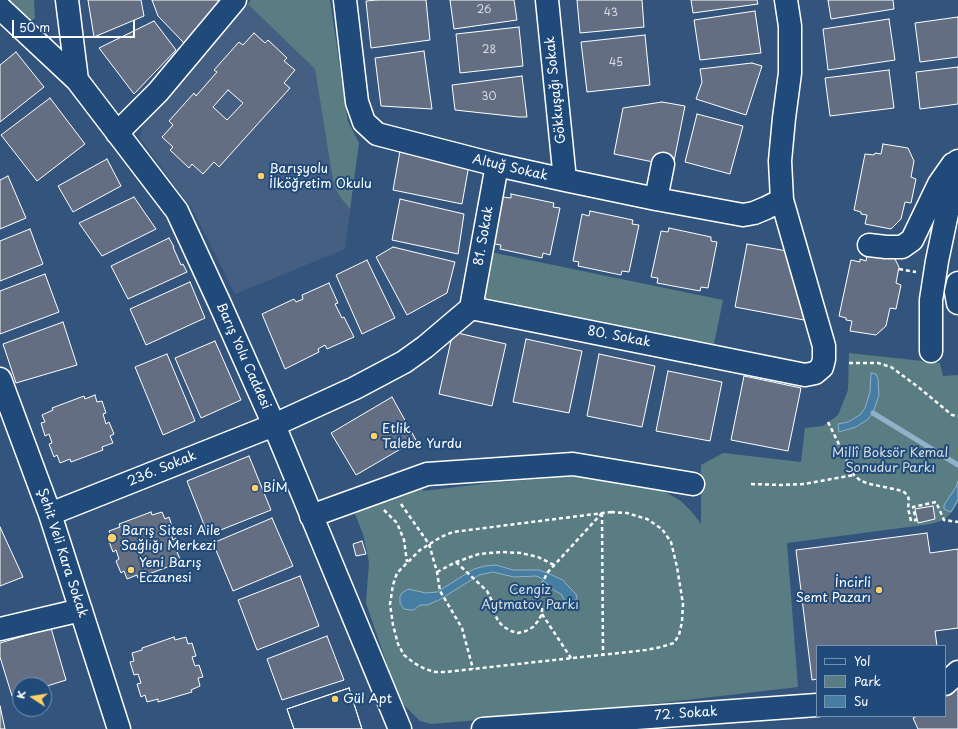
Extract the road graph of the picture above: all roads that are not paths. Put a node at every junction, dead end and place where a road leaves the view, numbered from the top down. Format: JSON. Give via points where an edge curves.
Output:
{"nodes":[{"id":1,"x":67,"y":0,"type":"edge"},
{"id":2,"x":235,"y":0,"type":"edge"},
{"id":3,"x":345,"y":0,"type":"edge"},
{"id":4,"x":547,"y":0,"type":"edge"},
{"id":5,"x":786,"y":0,"type":"edge"},
{"id":6,"x":0,"y":8,"type":"edge"},
{"id":7,"x":77,"y":80,"type":"junction"},
{"id":8,"x":117,"y":133,"type":"junction"},
{"id":9,"x":958,"y":157,"type":"edge"},
{"id":10,"x":958,"y":161,"type":"edge"},
{"id":11,"x":663,"y":164,"type":"dead end"},
{"id":12,"x":497,"y":165,"type":"junction"},
{"id":13,"x":565,"y":180,"type":"junction"},
{"id":14,"x":656,"y":199,"type":"junction"},
{"id":15,"x":782,"y":200,"type":"junction"},
{"id":16,"x":869,"y":245,"type":"dead end"},
{"id":17,"x":958,"y":283,"type":"edge"},
{"id":18,"x":958,"y":303,"type":"edge"},
{"id":19,"x":471,"y":308,"type":"junction"},
{"id":20,"x":931,"y":350,"type":"dead end"},
{"id":21,"x":0,"y":380,"type":"edge"},
{"id":22,"x":274,"y":425,"type":"junction"},
{"id":23,"x":693,"y":484,"type":"dead end"},
{"id":24,"x":50,"y":514,"type":"junction"},
{"id":25,"x":311,"y":516,"type":"junction"},
{"id":26,"x":81,"y":610,"type":"junction"},
{"id":27,"x":0,"y":629,"type":"edge"},
{"id":28,"x":958,"y":672,"type":"edge"},
{"id":29,"x":946,"y":683,"type":"edge"},
{"id":30,"x":816,"y":705,"type":"edge"},
{"id":31,"x":119,"y":729,"type":"edge"},
{"id":32,"x":400,"y":729,"type":"edge"},
{"id":33,"x":483,"y":729,"type":"edge"}],
"edges":[{"from":1,"to":7,"type":"street","name":"Barış Yolu Caddesi"},
{"from":2,"to":8,"type":"street","via":[[158,92]]},
{"from":3,"to":12,"type":"street","name":"Altuğ Sokak","via":[[357,102],[364,122],[377,134]]},
{"from":4,"to":13,"type":"street","name":"Gökkuşağı Sokak"},
{"from":5,"to":15,"type":"street","name":"80. Sokak","via":[[790,26],[790,73],[780,161]]},
{"from":6,"to":7,"type":"street"},
{"from":7,"to":8,"type":"street","name":"Barış Yolu Caddesi"},
{"from":8,"to":22,"type":"street","name":"Barış Yolu Caddesi","via":[[177,211]]},
{"from":9,"to":16,"type":"street","via":[[939,184],[912,240],[902,247]]},
{"from":10,"to":20,"type":"street","via":[[931,300]]},
{"from":11,"to":14,"type":"street"},
{"from":12,"to":13,"type":"street","name":"Altuğ Sokak"},
{"from":12,"to":19,"type":"street","name":"81. Sokak"},
{"from":13,"to":14,"type":"street","name":"Altuğ Sokak"},
{"from":14,"to":15,"type":"street","name":"Altuğ Sokak","via":[[743,215],[754,213]]},
{"from":15,"to":19,"type":"street","name":"80. Sokak","via":[[824,346],[822,367],[815,373],[805,375]]},
{"from":17,"to":18,"type":"street"},
{"from":19,"to":22,"type":"street","via":[[404,362],[355,388]]},
{"from":21,"to":24,"type":"street","name":"Şehit Veli Kara Sokak"},
{"from":22,"to":24,"type":"street","name":"236. Sokak"},
{"from":22,"to":25,"type":"street","name":"Barış Yolu Caddesi"},
{"from":23,"to":25,"type":"street","via":[[573,464],[427,474]]},
{"from":24,"to":26,"type":"street","name":"Şehit Veli Kara Sokak"},
{"from":25,"to":32,"type":"street","name":"Barış Yolu Caddesi"},
{"from":26,"to":27,"type":"street"},
{"from":26,"to":31,"type":"street","name":"Şehit Veli Kara Sokak"},
{"from":28,"to":29,"type":"street"},
{"from":30,"to":33,"type":"street","name":"72. Sokak"}]}
